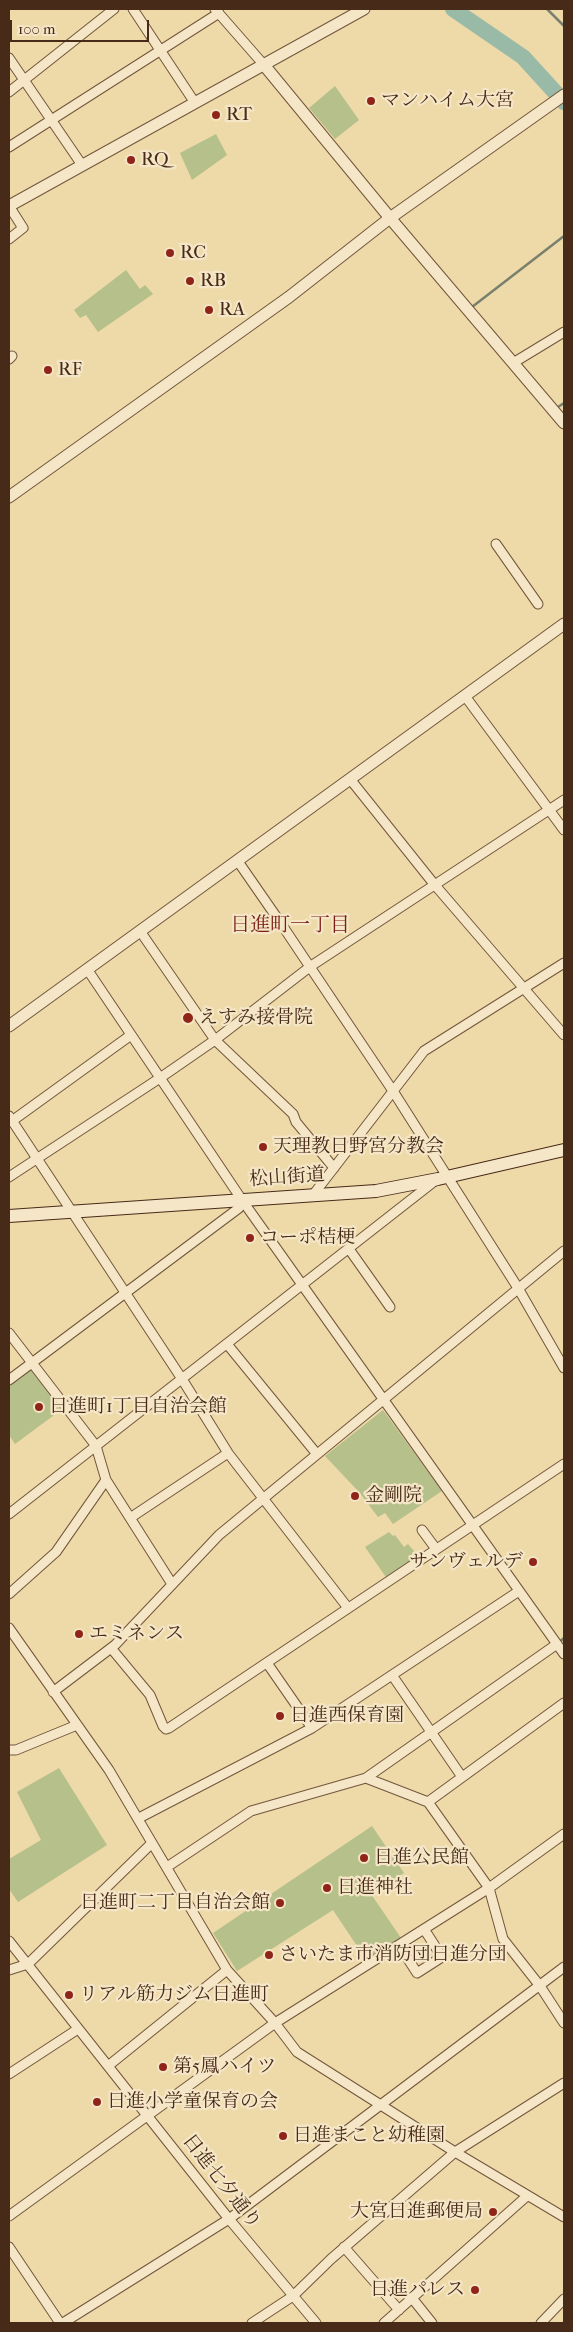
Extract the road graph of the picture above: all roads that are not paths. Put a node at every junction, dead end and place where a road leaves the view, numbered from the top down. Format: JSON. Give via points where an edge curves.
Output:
{"nodes":[{"id":1,"x":114,"y":9,"type":"edge"},
{"id":2,"x":133,"y":9,"type":"edge"},
{"id":3,"x":364,"y":9,"type":"edge"},
{"id":4,"x":217,"y":11,"type":"edge"},
{"id":5,"x":160,"y":51,"type":"junction"},
{"id":6,"x":9,"y":58,"type":"edge"},
{"id":7,"x":264,"y":65,"type":"junction"},
{"id":8,"x":24,"y":80,"type":"junction"},
{"id":9,"x":9,"y":92,"type":"edge"},
{"id":10,"x":564,"y":95,"type":"edge"},
{"id":11,"x":195,"y":103,"type":"junction"},
{"id":12,"x":51,"y":120,"type":"junction"},
{"id":13,"x":9,"y":147,"type":"edge"},
{"id":14,"x":82,"y":166,"type":"junction"},
{"id":15,"x":9,"y":206,"type":"edge"},
{"id":16,"x":390,"y":218,"type":"junction"},
{"id":17,"x":9,"y":239,"type":"edge"},
{"id":18,"x":564,"y":332,"type":"edge"},
{"id":19,"x":513,"y":363,"type":"junction"},
{"id":20,"x":564,"y":423,"type":"edge"},
{"id":21,"x":9,"y":496,"type":"edge"},
{"id":22,"x":496,"y":544,"type":"dead end"},
{"id":23,"x":538,"y":604,"type":"dead end"},
{"id":24,"x":564,"y":624,"type":"edge"},
{"id":25,"x":465,"y":696,"type":"junction"},
{"id":26,"x":350,"y":779,"type":"junction"},
{"id":27,"x":564,"y":800,"type":"edge"},
{"id":28,"x":549,"y":810,"type":"junction"},
{"id":29,"x":564,"y":830,"type":"edge"},
{"id":30,"x":238,"y":860,"type":"junction"},
{"id":31,"x":434,"y":884,"type":"junction"},
{"id":32,"x":140,"y":931,"type":"junction"},
{"id":33,"x":564,"y":963,"type":"edge"},
{"id":34,"x":311,"y":966,"type":"junction"},
{"id":35,"x":87,"y":969,"type":"junction"},
{"id":36,"x":524,"y":989,"type":"junction"},
{"id":37,"x":561,"y":1025,"type":"edge"},
{"id":38,"x":9,"y":1026,"type":"edge"},
{"id":39,"x":131,"y":1035,"type":"junction"},
{"id":40,"x":564,"y":1035,"type":"edge"},
{"id":41,"x":215,"y":1040,"type":"junction"},
{"id":42,"x":160,"y":1078,"type":"junction"},
{"id":43,"x":393,"y":1091,"type":"junction"},
{"id":44,"x":10,"y":1118,"type":"edge"},
{"id":45,"x":564,"y":1150,"type":"edge"},
{"id":46,"x":37,"y":1159,"type":"junction"},
{"id":47,"x":334,"y":1168,"type":"junction"},
{"id":48,"x":9,"y":1177,"type":"edge"},
{"id":49,"x":443,"y":1178,"type":"junction"},
{"id":50,"x":313,"y":1195,"type":"junction"},
{"id":51,"x":242,"y":1200,"type":"junction"},
{"id":52,"x":72,"y":1213,"type":"junction"},
{"id":53,"x":9,"y":1216,"type":"edge"},
{"id":54,"x":348,"y":1249,"type":"junction"},
{"id":55,"x":564,"y":1250,"type":"edge"},
{"id":56,"x":302,"y":1285,"type":"junction"},
{"id":57,"x":518,"y":1288,"type":"junction"},
{"id":58,"x":125,"y":1294,"type":"junction"},
{"id":59,"x":390,"y":1307,"type":"dead end"},
{"id":60,"x":9,"y":1333,"type":"edge"},
{"id":61,"x":227,"y":1344,"type":"junction"},
{"id":62,"x":32,"y":1363,"type":"junction"},
{"id":63,"x":564,"y":1368,"type":"edge"},
{"id":64,"x":182,"y":1379,"type":"junction"},
{"id":65,"x":9,"y":1380,"type":"edge"},
{"id":66,"x":384,"y":1400,"type":"junction"},
{"id":67,"x":96,"y":1446,"type":"junction"},
{"id":68,"x":228,"y":1453,"type":"junction"},
{"id":69,"x":316,"y":1454,"type":"junction"},
{"id":70,"x":564,"y":1464,"type":"edge"},
{"id":71,"x":106,"y":1480,"type":"junction"},
{"id":72,"x":262,"y":1500,"type":"junction"},
{"id":73,"x":9,"y":1514,"type":"edge"},
{"id":74,"x":130,"y":1518,"type":"junction"},
{"id":75,"x":472,"y":1525,"type":"junction"},
{"id":76,"x":422,"y":1530,"type":"dead end"},
{"id":77,"x":436,"y":1549,"type":"junction"},
{"id":78,"x":172,"y":1584,"type":"junction"},
{"id":79,"x":519,"y":1591,"type":"junction"},
{"id":80,"x":9,"y":1594,"type":"edge"},
{"id":81,"x":348,"y":1608,"type":"junction"},
{"id":82,"x":9,"y":1628,"type":"edge"},
{"id":83,"x":557,"y":1644,"type":"junction"},
{"id":84,"x":13,"y":1645,"type":"edge"},
{"id":85,"x":112,"y":1648,"type":"junction"},
{"id":86,"x":564,"y":1654,"type":"edge"},
{"id":87,"x":267,"y":1664,"type":"junction"},
{"id":88,"x":392,"y":1675,"type":"junction"},
{"id":89,"x":53,"y":1692,"type":"junction"},
{"id":90,"x":564,"y":1702,"type":"edge"},
{"id":91,"x":77,"y":1725,"type":"junction"},
{"id":92,"x":312,"y":1728,"type":"junction"},
{"id":93,"x":431,"y":1732,"type":"junction"},
{"id":94,"x":9,"y":1750,"type":"edge"},
{"id":95,"x":462,"y":1777,"type":"junction"},
{"id":96,"x":366,"y":1778,"type":"junction"},
{"id":97,"x":428,"y":1802,"type":"junction"},
{"id":98,"x":139,"y":1818,"type":"junction"},
{"id":99,"x":564,"y":1834,"type":"edge"},
{"id":100,"x":152,"y":1843,"type":"junction"},
{"id":101,"x":167,"y":1867,"type":"junction"},
{"id":102,"x":489,"y":1888,"type":"junction"},
{"id":103,"x":424,"y":1929,"type":"junction"},
{"id":104,"x":9,"y":1941,"type":"edge"},
{"id":105,"x":399,"y":1945,"type":"junction"},
{"id":106,"x":28,"y":1964,"type":"junction"},
{"id":107,"x":564,"y":1967,"type":"edge"},
{"id":108,"x":9,"y":1970,"type":"edge"},
{"id":109,"x":227,"y":1970,"type":"junction"},
{"id":110,"x":540,"y":1986,"type":"junction"},
{"id":111,"x":275,"y":2023,"type":"junction"},
{"id":112,"x":564,"y":2023,"type":"edge"},
{"id":113,"x":78,"y":2029,"type":"junction"},
{"id":114,"x":108,"y":2066,"type":"junction"},
{"id":115,"x":9,"y":2074,"type":"edge"},
{"id":116,"x":564,"y":2084,"type":"edge"},
{"id":117,"x":380,"y":2104,"type":"junction"},
{"id":118,"x":149,"y":2116,"type":"junction"},
{"id":119,"x":455,"y":2152,"type":"junction"},
{"id":120,"x":527,"y":2196,"type":"junction"},
{"id":121,"x":9,"y":2216,"type":"edge"},
{"id":122,"x":564,"y":2217,"type":"edge"},
{"id":123,"x":229,"y":2219,"type":"junction"},
{"id":124,"x":9,"y":2247,"type":"edge"},
{"id":125,"x":344,"y":2247,"type":"junction"},
{"id":126,"x":293,"y":2296,"type":"junction"},
{"id":127,"x":412,"y":2298,"type":"junction"},
{"id":128,"x":564,"y":2299,"type":"edge"},
{"id":129,"x":399,"y":2310,"type":"junction"},
{"id":130,"x":387,"y":2322,"type":"edge"},
{"id":131,"x":61,"y":2323,"type":"edge"},
{"id":132,"x":252,"y":2323,"type":"edge"},
{"id":133,"x":316,"y":2323,"type":"edge"},
{"id":134,"x":432,"y":2323,"type":"edge"},
{"id":135,"x":540,"y":2323,"type":"edge"}],
"edges":[{"from":1,"to":8,"type":"street"},
{"from":2,"to":5,"type":"street"},
{"from":3,"to":7,"type":"street"},
{"from":4,"to":5,"type":"street"},
{"from":4,"to":7,"type":"street"},
{"from":5,"to":11,"type":"street"},
{"from":5,"to":12,"type":"street"},
{"from":6,"to":8,"type":"street"},
{"from":7,"to":11,"type":"street"},
{"from":7,"to":16,"type":"street"},
{"from":8,"to":9,"type":"street"},
{"from":8,"to":12,"type":"street"},
{"from":10,"to":16,"type":"street"},
{"from":11,"to":14,"type":"street"},
{"from":12,"to":13,"type":"street"},
{"from":12,"to":14,"type":"street"},
{"from":14,"to":15,"type":"street"},
{"from":15,"to":17,"type":"street","via":[[24,228]]},
{"from":16,"to":19,"type":"street"},
{"from":16,"to":21,"type":"street","via":[[297,291]]},
{"from":18,"to":19,"type":"street"},
{"from":19,"to":20,"type":"street"},
{"from":22,"to":23,"type":"street"},
{"from":24,"to":25,"type":"street"},
{"from":25,"to":26,"type":"street"},
{"from":25,"to":28,"type":"street"},
{"from":26,"to":30,"type":"street"},
{"from":26,"to":31,"type":"street"},
{"from":27,"to":28,"type":"street"},
{"from":28,"to":29,"type":"street"},
{"from":28,"to":31,"type":"street"},
{"from":30,"to":32,"type":"street"},
{"from":30,"to":34,"type":"street"},
{"from":31,"to":34,"type":"street"},
{"from":31,"to":36,"type":"street"},
{"from":32,"to":35,"type":"street"},
{"from":32,"to":41,"type":"street"},
{"from":33,"to":36,"type":"street"},
{"from":34,"to":41,"type":"street"},
{"from":34,"to":43,"type":"street"},
{"from":35,"to":38,"type":"street"},
{"from":35,"to":39,"type":"street"},
{"from":36,"to":37,"type":"street"},
{"from":36,"to":43,"type":"street","via":[[424,1050]]},
{"from":37,"to":40,"type":"street"},
{"from":39,"to":42,"type":"street"},
{"from":39,"to":44,"type":"street"},
{"from":41,"to":42,"type":"street"},
{"from":41,"to":47,"type":"street","via":[[292,1114]]},
{"from":42,"to":46,"type":"street"},
{"from":42,"to":51,"type":"street"},
{"from":43,"to":47,"type":"street"},
{"from":43,"to":49,"type":"street"},
{"from":44,"to":46,"type":"street"},
{"from":45,"to":49,"type":"main road","name":"松山街道"},
{"from":46,"to":48,"type":"street"},
{"from":46,"to":52,"type":"street"},
{"from":47,"to":50,"type":"street"},
{"from":49,"to":50,"type":"main road","name":"松山街道","via":[[376,1191]]},
{"from":49,"to":54,"type":"street"},
{"from":49,"to":57,"type":"street"},
{"from":50,"to":51,"type":"main road","name":"松山街道"},
{"from":51,"to":52,"type":"main road","name":"松山街道"},
{"from":51,"to":56,"type":"street"},
{"from":51,"to":58,"type":"street","via":[[239,1208]]},
{"from":52,"to":53,"type":"main road","name":"松山街道"},
{"from":52,"to":58,"type":"street"},
{"from":54,"to":56,"type":"street"},
{"from":54,"to":59,"type":"street"},
{"from":55,"to":57,"type":"street"},
{"from":56,"to":61,"type":"street"},
{"from":56,"to":66,"type":"street"},
{"from":57,"to":63,"type":"street"},
{"from":57,"to":66,"type":"street"},
{"from":58,"to":62,"type":"street"},
{"from":58,"to":64,"type":"street"},
{"from":60,"to":62,"type":"street"},
{"from":61,"to":64,"type":"street"},
{"from":61,"to":69,"type":"street"},
{"from":62,"to":65,"type":"street"},
{"from":62,"to":67,"type":"street"},
{"from":64,"to":67,"type":"street"},
{"from":64,"to":68,"type":"street"},
{"from":66,"to":69,"type":"street"},
{"from":66,"to":75,"type":"street"},
{"from":67,"to":71,"type":"street"},
{"from":67,"to":73,"type":"street"},
{"from":68,"to":72,"type":"street"},
{"from":68,"to":74,"type":"street"},
{"from":69,"to":72,"type":"street"},
{"from":70,"to":75,"type":"street"},
{"from":71,"to":74,"type":"street"},
{"from":71,"to":80,"type":"street","via":[[56,1552]]},
{"from":72,"to":78,"type":"street","via":[[219,1535]]},
{"from":72,"to":81,"type":"street"},
{"from":74,"to":78,"type":"street"},
{"from":75,"to":77,"type":"street"},
{"from":75,"to":79,"type":"street"},
{"from":76,"to":77,"type":"street"},
{"from":77,"to":81,"type":"street"},
{"from":78,"to":85,"type":"street"},
{"from":79,"to":83,"type":"street"},
{"from":79,"to":88,"type":"street"},
{"from":81,"to":87,"type":"street"},
{"from":82,"to":84,"type":"street"},
{"from":83,"to":86,"type":"street"},
{"from":83,"to":93,"type":"street"},
{"from":84,"to":89,"type":"street"},
{"from":85,"to":87,"type":"street","via":[[150,1695],[166,1729]]},
{"from":85,"to":89,"type":"street"},
{"from":87,"to":92,"type":"street"},
{"from":88,"to":92,"type":"street"},
{"from":88,"to":93,"type":"street"},
{"from":89,"to":91,"type":"street"},
{"from":90,"to":95,"type":"street"},
{"from":91,"to":94,"type":"street"},
{"from":91,"to":98,"type":"street"},
{"from":92,"to":98,"type":"street"},
{"from":93,"to":95,"type":"street"},
{"from":93,"to":96,"type":"street"},
{"from":95,"to":97,"type":"street"},
{"from":96,"to":97,"type":"street"},
{"from":96,"to":101,"type":"street","via":[[251,1811]]},
{"from":97,"to":102,"type":"street"},
{"from":98,"to":100,"type":"street"},
{"from":99,"to":102,"type":"street"},
{"from":100,"to":101,"type":"street"},
{"from":100,"to":106,"type":"street"},
{"from":101,"to":109,"type":"street"},
{"from":102,"to":103,"type":"street"},
{"from":102,"to":110,"type":"street","via":[[502,1939]]},
{"from":103,"to":105,"type":"street"},
{"from":103,"to":105,"type":"street","via":[[442,1958],[417,1973]]},
{"from":104,"to":106,"type":"street","name":"日進七夕通り"},
{"from":105,"to":111,"type":"street"},
{"from":106,"to":108,"type":"street"},
{"from":106,"to":113,"type":"street","name":"日進七夕通り"},
{"from":107,"to":110,"type":"street"},
{"from":109,"to":111,"type":"street"},
{"from":109,"to":114,"type":"street"},
{"from":110,"to":112,"type":"street"},
{"from":110,"to":117,"type":"street"},
{"from":111,"to":117,"type":"street","via":[[297,2052]]},
{"from":111,"to":118,"type":"street"},
{"from":113,"to":114,"type":"street","name":"日進七夕通り"},
{"from":113,"to":115,"type":"street"},
{"from":114,"to":118,"type":"street","name":"日進七夕通り"},
{"from":116,"to":119,"type":"street"},
{"from":117,"to":119,"type":"street"},
{"from":117,"to":123,"type":"street"},
{"from":118,"to":121,"type":"street"},
{"from":118,"to":123,"type":"street","name":"日進七夕通り"},
{"from":119,"to":120,"type":"street"},
{"from":119,"to":125,"type":"street"},
{"from":120,"to":122,"type":"street"},
{"from":120,"to":127,"type":"street"},
{"from":123,"to":126,"type":"street","name":"日進七夕通り"},
{"from":123,"to":131,"type":"street"},
{"from":124,"to":131,"type":"street"},
{"from":125,"to":126,"type":"street"},
{"from":125,"to":129,"type":"street"},
{"from":126,"to":132,"type":"street"},
{"from":126,"to":133,"type":"street","name":"日進七夕通り"},
{"from":127,"to":129,"type":"street"},
{"from":127,"to":134,"type":"street"},
{"from":128,"to":135,"type":"street"},
{"from":129,"to":130,"type":"street"}]}
